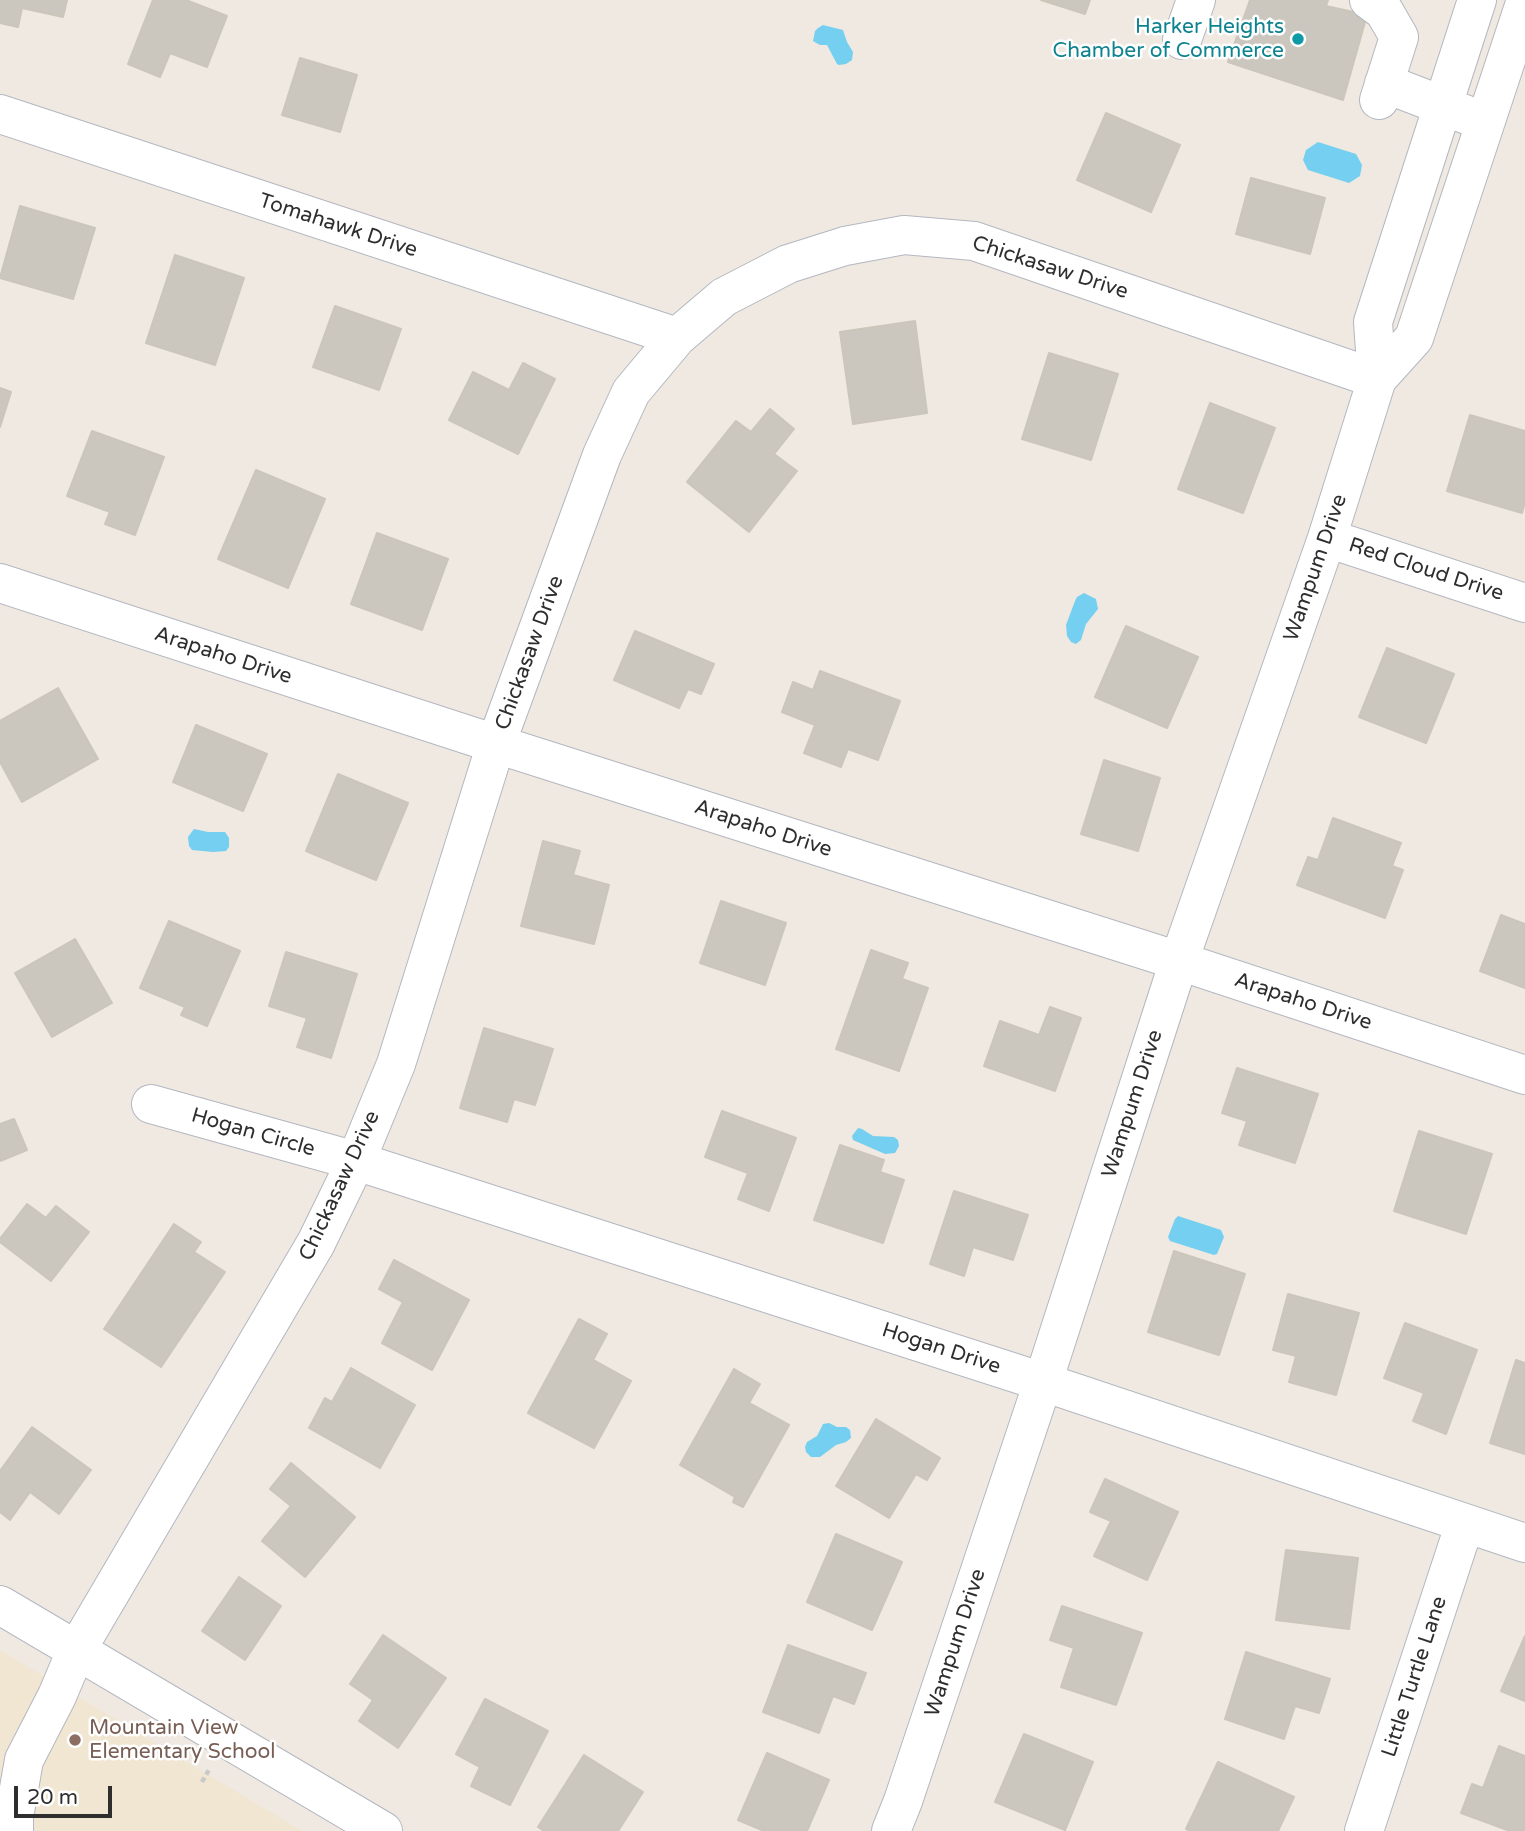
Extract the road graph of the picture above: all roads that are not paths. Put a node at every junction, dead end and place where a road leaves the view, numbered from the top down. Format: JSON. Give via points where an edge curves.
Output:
{"nodes":[{"id":1,"x":1196,"y":0,"type":"edge"},
{"id":2,"x":1369,"y":0,"type":"edge"},
{"id":3,"x":1477,"y":0,"type":"edge"},
{"id":4,"x":1525,"y":3,"type":"edge"},
{"id":5,"x":1182,"y":40,"type":"dead end"},
{"id":6,"x":1443,"y":107,"type":"junction"},
{"id":7,"x":0,"y":114,"type":"edge"},
{"id":8,"x":1486,"y":121,"type":"junction"},
{"id":9,"x":677,"y":337,"type":"junction"},
{"id":10,"x":1377,"y":379,"type":"junction"},
{"id":11,"x":1327,"y":538,"type":"junction"},
{"id":12,"x":0,"y":583,"type":"edge"},
{"id":13,"x":1525,"y":603,"type":"edge"},
{"id":14,"x":496,"y":744,"type":"junction"},
{"id":15,"x":1179,"y":961,"type":"junction"},
{"id":16,"x":1525,"y":1075,"type":"edge"},
{"id":17,"x":151,"y":1104,"type":"dead end"},
{"id":18,"x":356,"y":1161,"type":"junction"},
{"id":19,"x":1043,"y":1382,"type":"junction"},
{"id":20,"x":1465,"y":1523,"type":"junction"},
{"id":21,"x":1525,"y":1543,"type":"edge"},
{"id":22,"x":0,"y":1605,"type":"edge"},
{"id":23,"x":76,"y":1650,"type":"junction"},
{"id":24,"x":14,"y":1831,"type":"edge"},
{"id":25,"x":383,"y":1831,"type":"edge"},
{"id":26,"x":891,"y":1831,"type":"edge"},
{"id":27,"x":1364,"y":1831,"type":"edge"}],
"edges":[{"from":1,"to":5,"type":"street"},
{"from":2,"to":6,"type":"street","via":[[1384,11],[1399,37],[1382,92]]},
{"from":3,"to":6,"type":"street","name":"Wampum Drive"},
{"from":4,"to":8,"type":"street","name":"Wampum Drive"},
{"from":6,"to":8,"type":"street"},
{"from":6,"to":10,"type":"street","name":"Wampum Drive","via":[[1373,322]]},
{"from":7,"to":9,"type":"street","name":"Tomahawk Drive"},
{"from":8,"to":10,"type":"street","name":"Wampum Drive","via":[[1414,338]]},
{"from":9,"to":10,"type":"street","name":"Chickasaw Drive","via":[[724,297],[788,264],[904,234],[974,241]]},
{"from":9,"to":14,"type":"street","name":"Chickasaw Drive","via":[[631,392],[601,455]]},
{"from":10,"to":11,"type":"street","name":"Wampum Drive"},
{"from":11,"to":13,"type":"street","name":"Red Cloud Drive"},
{"from":11,"to":15,"type":"street","name":"Wampum Drive"},
{"from":12,"to":14,"type":"street","name":"Arapaho Drive"},
{"from":14,"to":15,"type":"street","name":"Arapaho Drive"},
{"from":14,"to":18,"type":"street","name":"Chickasaw Drive","via":[[396,1064]]},
{"from":15,"to":16,"type":"street","name":"Arapaho Drive"},
{"from":15,"to":19,"type":"street","name":"Wampum Drive"},
{"from":17,"to":18,"type":"street","name":"Hogan Circle"},
{"from":18,"to":19,"type":"street","name":"Hogan Drive"},
{"from":18,"to":23,"type":"street","name":"Chickasaw Drive","via":[[316,1243]]},
{"from":19,"to":20,"type":"street","name":"Hogan Drive"},
{"from":19,"to":26,"type":"street","name":"Wampum Drive"},
{"from":20,"to":21,"type":"street","name":"Hogan Drive"},
{"from":20,"to":27,"type":"street","name":"Little Turtle Lane"},
{"from":22,"to":23,"type":"street"},
{"from":23,"to":24,"type":"street","name":"Chickasaw Drive","via":[[24,1760]]},
{"from":23,"to":25,"type":"street"}]}
